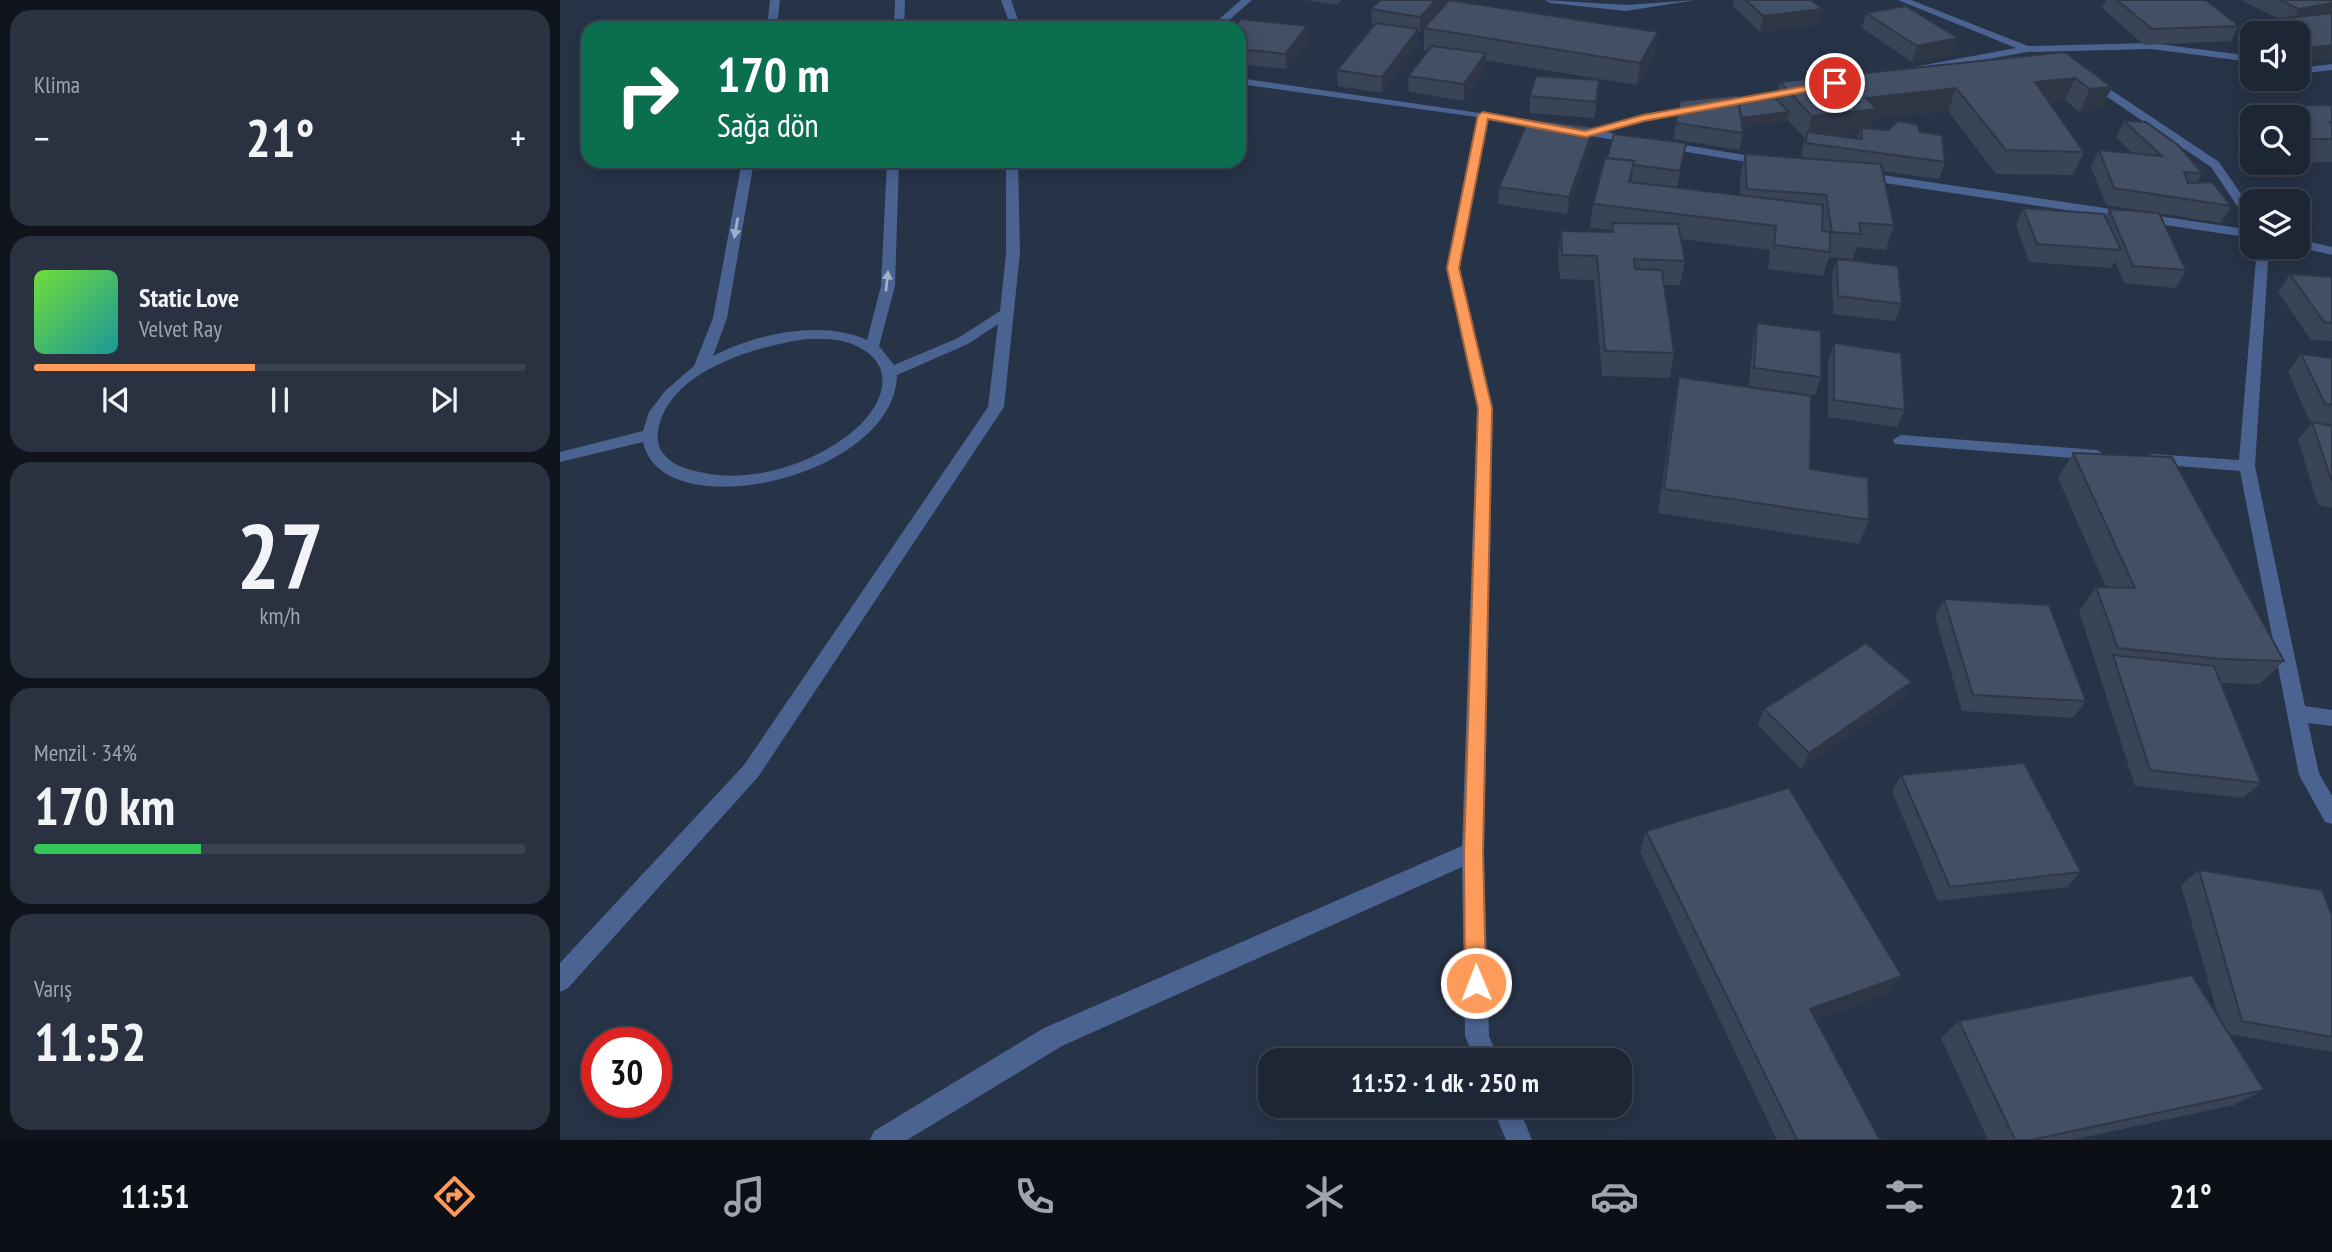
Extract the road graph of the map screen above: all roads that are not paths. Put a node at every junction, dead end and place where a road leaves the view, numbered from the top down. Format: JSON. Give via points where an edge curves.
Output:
{"nodes":[{"id":1,"x":775,"y":0,"type":"edge"},
{"id":2,"x":900,"y":0,"type":"edge"},
{"id":3,"x":1006,"y":0,"type":"edge"},
{"id":4,"x":1247,"y":0,"type":"edge"},
{"id":5,"x":1550,"y":0,"type":"edge"},
{"id":6,"x":1690,"y":0,"type":"edge"},
{"id":7,"x":1903,"y":0,"type":"edge"},
{"id":8,"x":773,"y":21,"type":"edge"},
{"id":9,"x":899,"y":21,"type":"edge"},
{"id":10,"x":1014,"y":21,"type":"edge"},
{"id":11,"x":1222,"y":21,"type":"edge"},
{"id":12,"x":2027,"y":49,"type":"junction"},
{"id":13,"x":2240,"y":58,"type":"edge"},
{"id":14,"x":2052,"y":59,"type":"edge"},
{"id":15,"x":2332,"y":67,"type":"edge"},
{"id":16,"x":2310,"y":70,"type":"edge"},
{"id":17,"x":1903,"y":71,"type":"edge"},
{"id":18,"x":2076,"y":71,"type":"edge"},
{"id":19,"x":1246,"y":82,"type":"edge"},
{"id":20,"x":1808,"y":88,"type":"edge"},
{"id":21,"x":1483,"y":115,"type":"junction"},
{"id":22,"x":1586,"y":134,"type":"junction"},
{"id":23,"x":1784,"y":164,"type":"edge"},
{"id":24,"x":747,"y":168,"type":"edge"},
{"id":25,"x":893,"y":168,"type":"edge"},
{"id":26,"x":1012,"y":168,"type":"edge"},
{"id":27,"x":1851,"y":174,"type":"edge"},
{"id":28,"x":2240,"y":201,"type":"edge"},
{"id":29,"x":2240,"y":232,"type":"edge"},
{"id":30,"x":2310,"y":246,"type":"edge"},
{"id":31,"x":2332,"y":251,"type":"edge"},
{"id":32,"x":2262,"y":259,"type":"edge"},
{"id":33,"x":1006,"y":313,"type":"junction"},
{"id":34,"x":872,"y":347,"type":"junction"},
{"id":35,"x":701,"y":368,"type":"junction"},
{"id":36,"x":891,"y":372,"type":"junction"},
{"id":37,"x":649,"y":435,"type":"junction"},
{"id":38,"x":1901,"y":440,"type":"dead end"},
{"id":39,"x":2109,"y":456,"type":"edge"},
{"id":40,"x":560,"y":457,"type":"edge"},
{"id":41,"x":2136,"y":458,"type":"edge"},
{"id":42,"x":2247,"y":466,"type":"junction"},
{"id":43,"x":2296,"y":713,"type":"junction"},
{"id":44,"x":2332,"y":718,"type":"edge"},
{"id":45,"x":2332,"y":814,"type":"edge"},
{"id":46,"x":1473,"y":852,"type":"junction"},
{"id":47,"x":560,"y":980,"type":"edge"},
{"id":48,"x":1482,"y":1048,"type":"edge"},
{"id":49,"x":1510,"y":1118,"type":"edge"},
{"id":50,"x":883,"y":1140,"type":"edge"},
{"id":51,"x":1518,"y":1140,"type":"edge"}],
"edges":[{"from":1,"to":8,"type":"street"},
{"from":2,"to":9,"type":"street"},
{"from":3,"to":10,"type":"street"},
{"from":4,"to":11,"type":"street"},
{"from":5,"to":6,"type":"street","via":[[1626,8]]},
{"from":7,"to":12,"type":"street"},
{"from":12,"to":13,"type":"street","via":[[2151,46]]},
{"from":12,"to":14,"type":"street"},
{"from":12,"to":17,"type":"street"},
{"from":15,"to":16,"type":"street"},
{"from":18,"to":28,"type":"street","via":[[2215,165]]},
{"from":19,"to":21,"type":"street"},
{"from":20,"to":22,"type":"street","via":[[1643,118]]},
{"from":21,"to":22,"type":"street"},
{"from":21,"to":46,"type":"street","via":[[1453,268],[1485,408]]},
{"from":22,"to":23,"type":"street"},
{"from":24,"to":35,"type":"street","one_way":true,"via":[[720,318]]},
{"from":34,"to":25,"type":"street","one_way":true,"via":[[888,286]]},
{"from":26,"to":33,"type":"street","via":[[1013,253]]},
{"from":27,"to":29,"type":"street"},
{"from":30,"to":31,"type":"street"},
{"from":32,"to":42,"type":"street"},
{"from":33,"to":36,"type":"street","via":[[963,341]]},
{"from":33,"to":47,"type":"street","via":[[996,407],[751,771]]},
{"from":34,"to":35,"type":"street","via":[[832,335],[780,338]]},
{"from":34,"to":36,"type":"street"},
{"from":35,"to":37,"type":"street","via":[[664,400]]},
{"from":36,"to":37,"type":"street","via":[[891,388],[871,423],[851,440],[797,468],[766,476],[707,480],[664,465],[653,452]]},
{"from":37,"to":40,"type":"street"},
{"from":38,"to":39,"type":"street"},
{"from":41,"to":42,"type":"street"},
{"from":42,"to":43,"type":"street"},
{"from":43,"to":44,"type":"street"},
{"from":43,"to":45,"type":"street","via":[[2309,775]]},
{"from":46,"to":48,"type":"street","via":[[1477,1035]]},
{"from":46,"to":50,"type":"street","via":[[1053,1037]]},
{"from":49,"to":51,"type":"street"}]}
